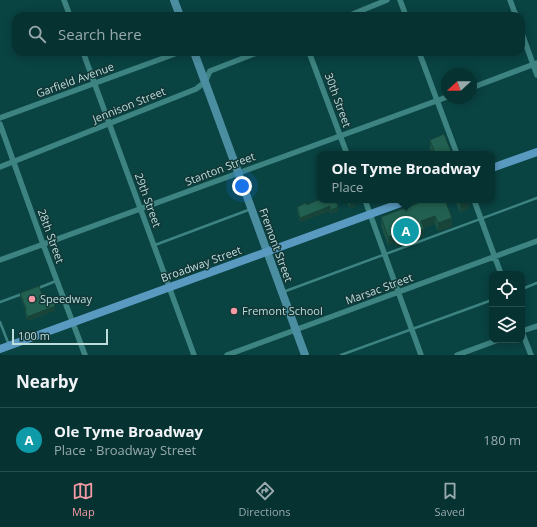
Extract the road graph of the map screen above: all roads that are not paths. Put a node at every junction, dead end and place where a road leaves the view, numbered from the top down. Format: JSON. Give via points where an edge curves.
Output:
{"nodes":[{"id":1,"x":64,"y":0,"type":"edge"},
{"id":2,"x":174,"y":0,"type":"edge"},
{"id":3,"x":387,"y":0,"type":"edge"},
{"id":4,"x":400,"y":0,"type":"edge"},
{"id":5,"x":510,"y":0,"type":"edge"},
{"id":6,"x":68,"y":12,"type":"edge"},
{"id":7,"x":178,"y":12,"type":"edge"},
{"id":8,"x":358,"y":12,"type":"edge"},
{"id":9,"x":404,"y":12,"type":"edge"},
{"id":10,"x":514,"y":12,"type":"edge"},
{"id":11,"x":525,"y":40,"type":"edge"},
{"id":12,"x":84,"y":56,"type":"edge"},
{"id":13,"x":169,"y":56,"type":"edge"},
{"id":14,"x":195,"y":56,"type":"edge"},
{"id":15,"x":249,"y":56,"type":"edge"},
{"id":16,"x":310,"y":56,"type":"edge"},
{"id":17,"x":420,"y":56,"type":"edge"},
{"id":18,"x":535,"y":64,"type":"edge"},
{"id":19,"x":537,"y":75,"type":"edge"},
{"id":20,"x":205,"y":82,"type":"junction"},
{"id":21,"x":94,"y":84,"type":"junction"},
{"id":22,"x":477,"y":86,"type":"edge"},
{"id":23,"x":441,"y":99,"type":"edge"},
{"id":24,"x":437,"y":101,"type":"junction"},
{"id":25,"x":0,"y":118,"type":"edge"},
{"id":26,"x":0,"y":124,"type":"edge"},
{"id":27,"x":110,"y":124,"type":"junction"},
{"id":28,"x":340,"y":136,"type":"junction"},
{"id":29,"x":346,"y":151,"type":"edge"},
{"id":30,"x":456,"y":151,"type":"edge"},
{"id":31,"x":537,"y":152,"type":"edge"},
{"id":32,"x":13,"y":162,"type":"junction"},
{"id":33,"x":0,"y":167,"type":"edge"},
{"id":34,"x":495,"y":167,"type":"edge"},
{"id":35,"x":238,"y":173,"type":"junction"},
{"id":36,"x":537,"y":198,"type":"edge"},
{"id":37,"x":366,"y":203,"type":"edge"},
{"id":38,"x":401,"y":203,"type":"edge"},
{"id":39,"x":475,"y":203,"type":"edge"},
{"id":40,"x":252,"y":209,"type":"junction"},
{"id":41,"x":141,"y":210,"type":"junction"},
{"id":42,"x":370,"y":215,"type":"junction"},
{"id":43,"x":481,"y":219,"type":"junction"},
{"id":44,"x":537,"y":241,"type":"edge"},
{"id":45,"x":43,"y":244,"type":"junction"},
{"id":46,"x":154,"y":245,"type":"junction"},
{"id":47,"x":268,"y":252,"type":"junction"},
{"id":48,"x":384,"y":255,"type":"junction"},
{"id":49,"x":495,"y":257,"type":"junction"},
{"id":50,"x":0,"y":260,"type":"edge"},
{"id":51,"x":500,"y":271,"type":"edge"},
{"id":52,"x":57,"y":281,"type":"junction"},
{"id":53,"x":537,"y":283,"type":"edge"},
{"id":54,"x":170,"y":288,"type":"junction"},
{"id":55,"x":525,"y":288,"type":"edge"},
{"id":56,"x":30,"y":291,"type":"edge"},
{"id":57,"x":282,"y":292,"type":"junction"},
{"id":58,"x":398,"y":293,"type":"junction"},
{"id":59,"x":22,"y":294,"type":"edge"},
{"id":60,"x":489,"y":301,"type":"edge"},
{"id":61,"x":0,"y":302,"type":"edge"},
{"id":62,"x":0,"y":322,"type":"edge"},
{"id":63,"x":73,"y":322,"type":"junction"},
{"id":64,"x":537,"y":326,"type":"edge"},
{"id":65,"x":296,"y":330,"type":"junction"},
{"id":66,"x":411,"y":330,"type":"junction"},
{"id":67,"x":525,"y":330,"type":"edge"},
{"id":68,"x":525,"y":339,"type":"edge"},
{"id":69,"x":490,"y":343,"type":"edge"},
{"id":70,"x":9,"y":346,"type":"junction"},
{"id":71,"x":0,"y":349,"type":"edge"},
{"id":72,"x":85,"y":355,"type":"edge"},
{"id":73,"x":194,"y":355,"type":"edge"},
{"id":74,"x":227,"y":355,"type":"edge"},
{"id":75,"x":306,"y":355,"type":"edge"},
{"id":76,"x":341,"y":355,"type":"edge"},
{"id":77,"x":421,"y":355,"type":"edge"},
{"id":78,"x":457,"y":355,"type":"edge"},
{"id":79,"x":531,"y":355,"type":"edge"}],
"edges":[{"from":1,"to":6,"type":"street"},
{"from":2,"to":7,"type":"street"},
{"from":3,"to":8,"type":"street"},
{"from":4,"to":9,"type":"street"},
{"from":5,"to":10,"type":"street"},
{"from":11,"to":18,"type":"street"},
{"from":12,"to":21,"type":"street","name":"29th Street"},
{"from":13,"to":21,"type":"street","name":"Garfield Avenue"},
{"from":14,"to":20,"type":"street","name":"Fremont Street"},
{"from":15,"to":20,"type":"street","name":"Jennison Street","via":[[210,72]]},
{"from":16,"to":28,"type":"street","name":"30th Street"},
{"from":17,"to":24,"type":"street"},
{"from":18,"to":19,"type":"street"},
{"from":18,"to":22,"type":"street"},
{"from":20,"to":27,"type":"street","name":"Jennison Street","via":[[196,89]]},
{"from":20,"to":35,"type":"street","name":"Fremont Street"},
{"from":21,"to":25,"type":"street","name":"Garfield Avenue"},
{"from":21,"to":27,"type":"street","name":"29th Street"},
{"from":23,"to":24,"type":"street","name":"Stanton Street"},
{"from":24,"to":28,"type":"street","name":"Stanton Street"},
{"from":24,"to":30,"type":"street"},
{"from":26,"to":32,"type":"street","name":"28th Street"},
{"from":27,"to":32,"type":"street","name":"Jennison Street"},
{"from":27,"to":41,"type":"street","name":"29th Street"},
{"from":28,"to":29,"type":"street","name":"30th Street"},
{"from":28,"to":35,"type":"street","name":"Stanton Street"},
{"from":31,"to":34,"type":"main road"},
{"from":32,"to":33,"type":"street","name":"Jennison Street"},
{"from":32,"to":45,"type":"street","name":"28th Street"},
{"from":35,"to":40,"type":"street","name":"Fremont Street"},
{"from":35,"to":41,"type":"street","name":"Stanton Street"},
{"from":36,"to":43,"type":"lane"},
{"from":37,"to":42,"type":"street"},
{"from":38,"to":42,"type":"main road","name":"Broadway Street"},
{"from":39,"to":43,"type":"street"},
{"from":40,"to":46,"type":"lane"},
{"from":40,"to":47,"type":"street","name":"Fremont Street"},
{"from":41,"to":45,"type":"street","name":"Stanton Street"},
{"from":41,"to":46,"type":"street","name":"29th Street"},
{"from":42,"to":47,"type":"main road","name":"Broadway Street"},
{"from":42,"to":48,"type":"street"},
{"from":43,"to":48,"type":"lane"},
{"from":43,"to":49,"type":"street"},
{"from":44,"to":49,"type":"street","name":"Marsac Street"},
{"from":45,"to":50,"type":"street","name":"Stanton Street"},
{"from":45,"to":52,"type":"street","name":"28th Street"},
{"from":46,"to":54,"type":"street","name":"29th Street"},
{"from":47,"to":54,"type":"main road","name":"Broadway Street"},
{"from":47,"to":57,"type":"street","name":"Fremont Street"},
{"from":48,"to":57,"type":"lane"},
{"from":48,"to":58,"type":"street"},
{"from":49,"to":51,"type":"street"},
{"from":49,"to":58,"type":"street","name":"Marsac Street"},
{"from":52,"to":56,"type":"lane"},
{"from":52,"to":63,"type":"street","name":"28th Street"},
{"from":53,"to":55,"type":"lane"},
{"from":54,"to":63,"type":"main road","name":"Broadway Street"},
{"from":54,"to":73,"type":"street","name":"29th Street"},
{"from":57,"to":65,"type":"street","name":"Fremont Street"},
{"from":58,"to":65,"type":"street","name":"Marsac Street"},
{"from":58,"to":66,"type":"street"},
{"from":59,"to":61,"type":"lane"},
{"from":60,"to":66,"type":"lane"},
{"from":62,"to":70,"type":"lane"},
{"from":63,"to":70,"type":"main road","name":"Broadway Street"},
{"from":63,"to":72,"type":"street","name":"28th Street"},
{"from":64,"to":67,"type":"street"},
{"from":65,"to":74,"type":"street","name":"Marsac Street"},
{"from":65,"to":75,"type":"street","name":"Fremont Street"},
{"from":66,"to":76,"type":"lane"},
{"from":66,"to":77,"type":"street"},
{"from":68,"to":79,"type":"street"},
{"from":69,"to":78,"type":"street"},
{"from":70,"to":71,"type":"main road","name":"Broadway Street"}]}
